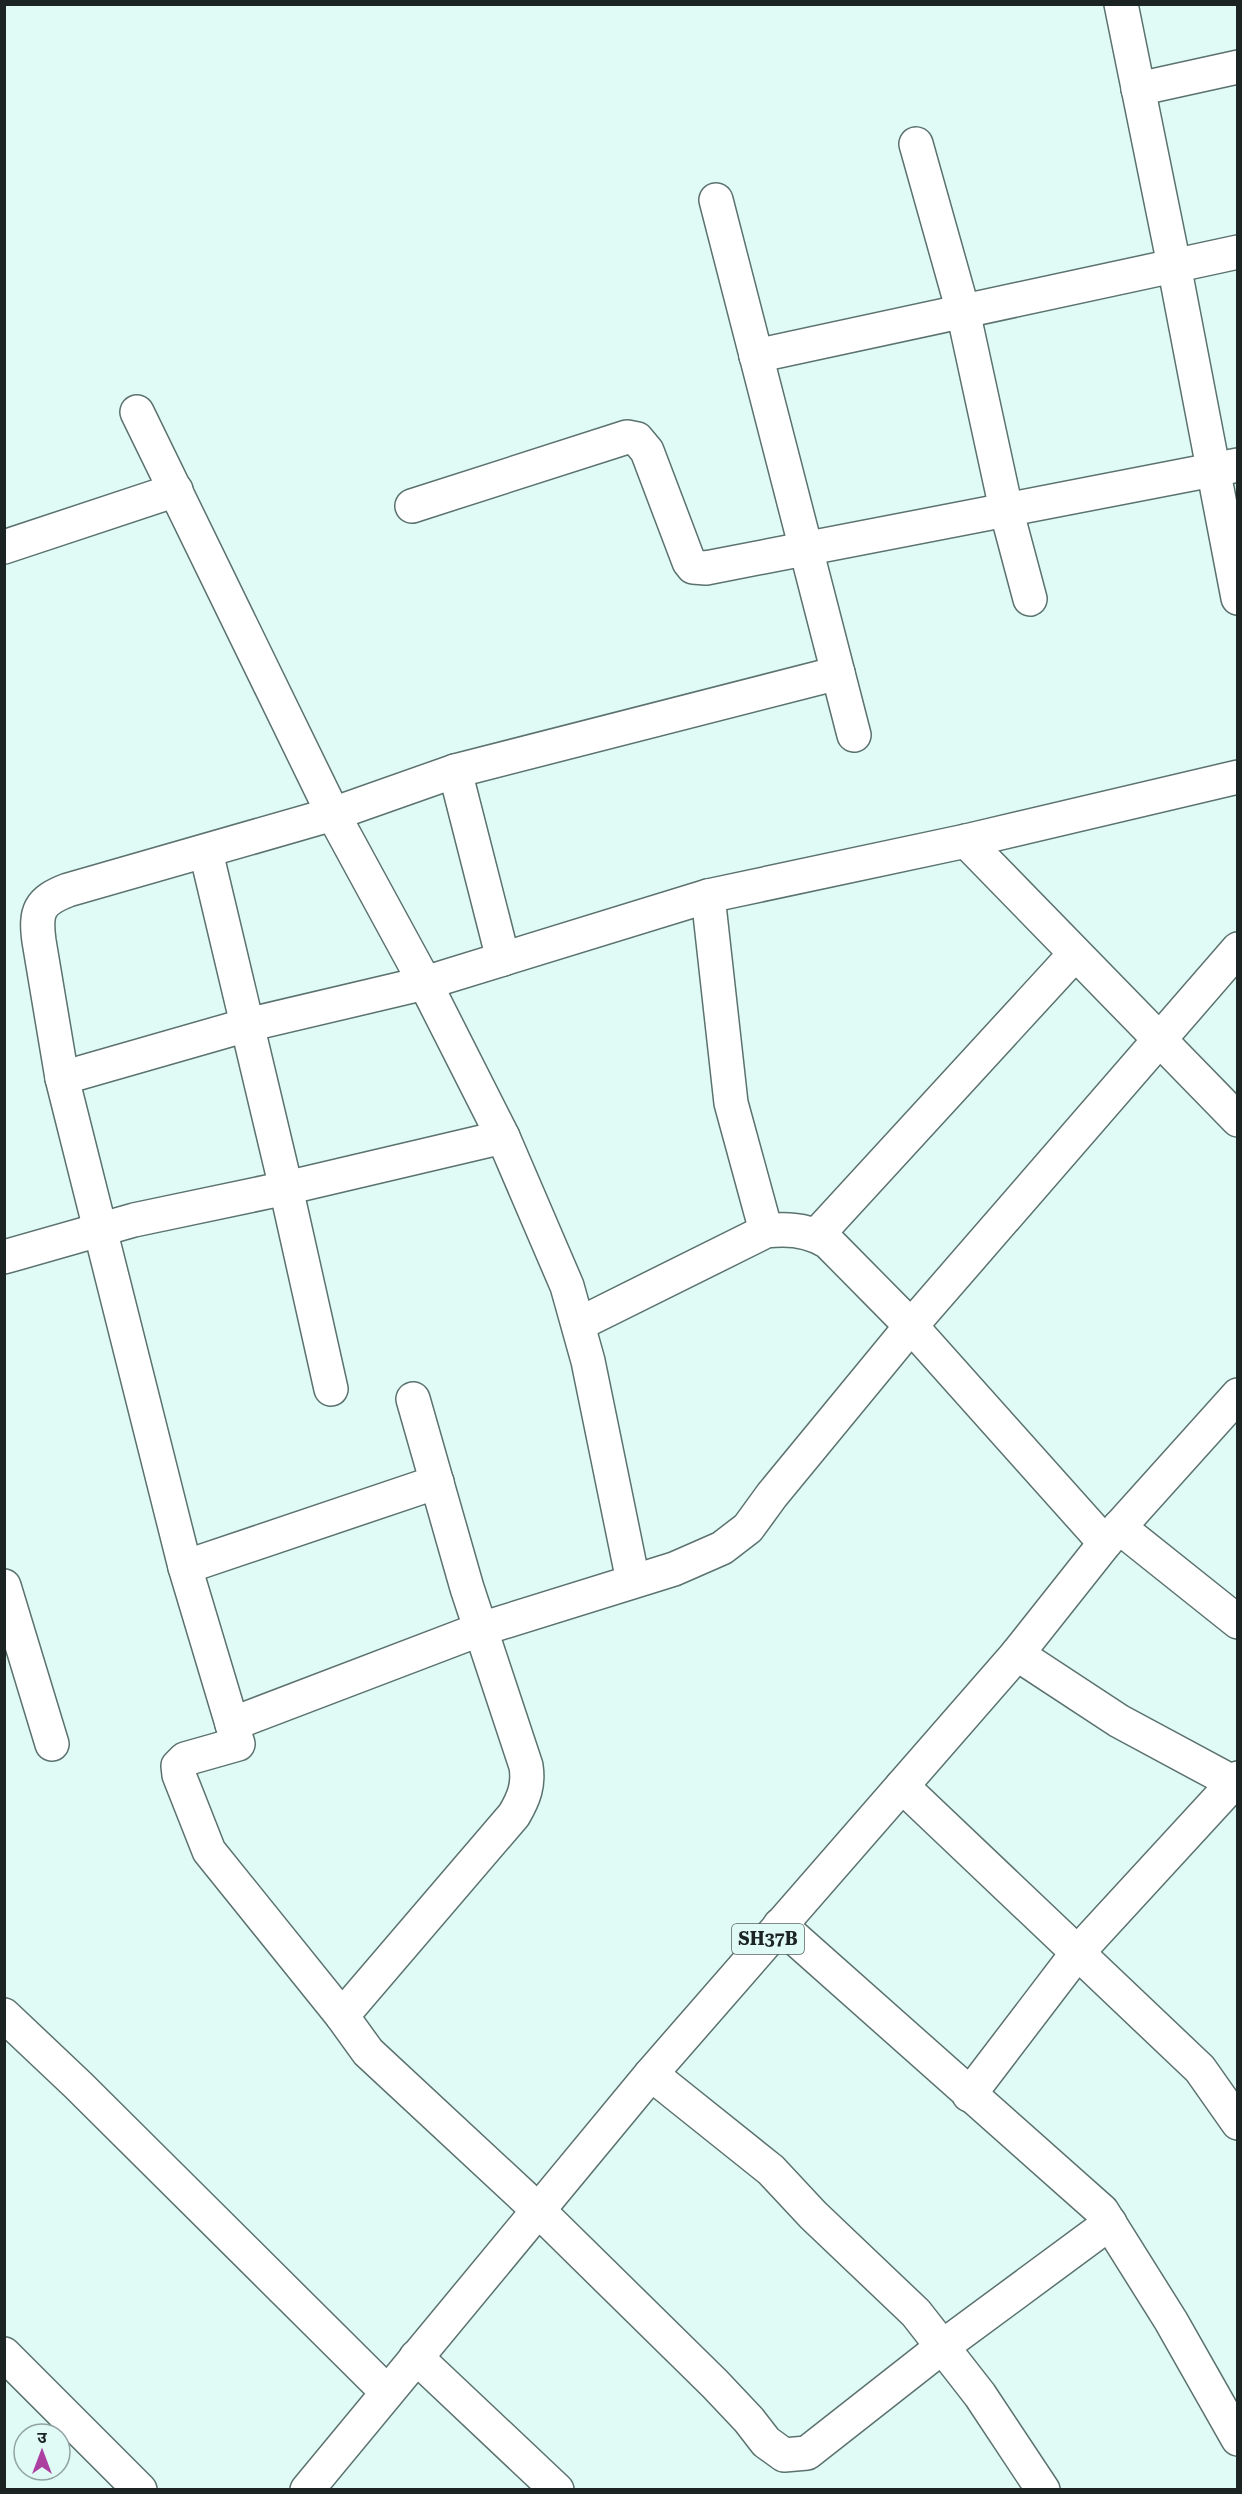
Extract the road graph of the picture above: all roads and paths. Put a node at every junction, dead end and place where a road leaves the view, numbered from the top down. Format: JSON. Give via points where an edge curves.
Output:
{"nodes":[{"id":1,"x":1121,"y":4,"type":"edge"},
{"id":2,"x":1238,"y":67,"type":"edge"},
{"id":3,"x":1138,"y":89,"type":"junction"},
{"id":4,"x":916,"y":144,"type":"dead end"},
{"id":5,"x":716,"y":200,"type":"dead end"},
{"id":6,"x":1238,"y":252,"type":"edge"},
{"id":7,"x":1174,"y":265,"type":"junction"},
{"id":8,"x":963,"y":311,"type":"junction"},
{"id":9,"x":756,"y":356,"type":"junction"},
{"id":10,"x":137,"y":412,"type":"dead end"},
{"id":11,"x":1225,"y":468,"type":"edge"},
{"id":12,"x":176,"y":490,"type":"junction"},
{"id":13,"x":412,"y":506,"type":"dead end"},
{"id":14,"x":1006,"y":509,"type":"junction"},
{"id":15,"x":4,"y":547,"type":"edge"},
{"id":16,"x":805,"y":547,"type":"junction"},
{"id":17,"x":1030,"y":598,"type":"dead end"},
{"id":18,"x":1238,"y":598,"type":"edge"},
{"id":19,"x":838,"y":673,"type":"junction"},
{"id":20,"x":854,"y":735,"type":"dead end"},
{"id":21,"x":455,"y":771,"type":"junction"},
{"id":22,"x":1238,"y":777,"type":"edge"},
{"id":23,"x":333,"y":814,"type":"junction"},
{"id":24,"x":966,"y":842,"type":"junction"},
{"id":25,"x":206,"y":852,"type":"junction"},
{"id":26,"x":708,"y":896,"type":"junction"},
{"id":27,"x":1238,"y":949,"type":"edge"},
{"id":28,"x":1075,"y":954,"type":"junction"},
{"id":29,"x":503,"y":959,"type":"junction"},
{"id":30,"x":425,"y":983,"type":"junction"},
{"id":31,"x":247,"y":1024,"type":"junction"},
{"id":32,"x":1159,"y":1040,"type":"junction"},
{"id":33,"x":62,"y":1078,"type":"junction"},
{"id":34,"x":1238,"y":1120,"type":"edge"},
{"id":35,"x":503,"y":1137,"type":"junction"},
{"id":36,"x":286,"y":1188,"type":"junction"},
{"id":37,"x":100,"y":1229,"type":"junction"},
{"id":38,"x":766,"y":1231,"type":"junction"},
{"id":39,"x":817,"y":1235,"type":"junction"},
{"id":40,"x":4,"y":1257,"type":"edge"},
{"id":41,"x":579,"y":1324,"type":"junction"},
{"id":42,"x":911,"y":1326,"type":"junction"},
{"id":43,"x":331,"y":1389,"type":"dead end"},
{"id":44,"x":1238,"y":1395,"type":"edge"},
{"id":45,"x":413,"y":1399,"type":"dead end"},
{"id":46,"x":437,"y":1482,"type":"junction"},
{"id":47,"x":1112,"y":1535,"type":"junction"},
{"id":48,"x":185,"y":1566,"type":"junction"},
{"id":49,"x":633,"y":1581,"type":"junction"},
{"id":50,"x":4,"y":1586,"type":"edge"},
{"id":51,"x":1238,"y":1622,"type":"edge"},
{"id":52,"x":481,"y":1629,"type":"junction"},
{"id":53,"x":1017,"y":1654,"type":"junction"},
{"id":54,"x":232,"y":1724,"type":"junction"},
{"id":55,"x":52,"y":1744,"type":"dead end"},
{"id":56,"x":1236,"y":1782,"type":"edge"},
{"id":57,"x":902,"y":1786,"type":"junction"},
{"id":58,"x":780,"y":1925,"type":"junction"},
{"id":59,"x":1078,"y":1952,"type":"junction"},
{"id":60,"x":4,"y":2015,"type":"edge"},
{"id":61,"x":342,"y":2016,"type":"junction"},
{"id":62,"x":651,"y":2074,"type":"junction"},
{"id":63,"x":969,"y":2095,"type":"junction"},
{"id":64,"x":1238,"y":2123,"type":"edge"},
{"id":65,"x":538,"y":2210,"type":"junction"},
{"id":66,"x":1110,"y":2223,"type":"junction"},
{"id":67,"x":942,"y":2347,"type":"junction"},
{"id":68,"x":4,"y":2354,"type":"edge"},
{"id":69,"x":416,"y":2357,"type":"junction"},
{"id":70,"x":387,"y":2392,"type":"junction"},
{"id":71,"x":1238,"y":2439,"type":"edge"},
{"id":72,"x":140,"y":2490,"type":"edge"},
{"id":73,"x":307,"y":2490,"type":"edge"},
{"id":74,"x":556,"y":2490,"type":"edge"},
{"id":75,"x":1043,"y":2490,"type":"edge"}],
"edges":[{"from":1,"to":3,"type":"street"},
{"from":2,"to":3,"type":"street"},
{"from":3,"to":7,"type":"street"},
{"from":4,"to":8,"type":"street"},
{"from":5,"to":9,"type":"street"},
{"from":6,"to":7,"type":"street"},
{"from":7,"to":8,"type":"street"},
{"from":7,"to":11,"type":"street"},
{"from":8,"to":9,"type":"street"},
{"from":8,"to":14,"type":"street"},
{"from":9,"to":16,"type":"street"},
{"from":10,"to":12,"type":"street"},
{"from":11,"to":14,"type":"street"},
{"from":11,"to":18,"type":"street"},
{"from":12,"to":15,"type":"street"},
{"from":12,"to":23,"type":"street"},
{"from":13,"to":16,"type":"street","via":[[627,437],[637,439],[647,451],[693,567],[705,568]]},
{"from":14,"to":16,"type":"street"},
{"from":14,"to":17,"type":"street"},
{"from":16,"to":19,"type":"street"},
{"from":19,"to":20,"type":"street"},
{"from":19,"to":21,"type":"street"},
{"from":21,"to":23,"type":"street"},
{"from":21,"to":29,"type":"street"},
{"from":22,"to":24,"type":"street"},
{"from":23,"to":25,"type":"street"},
{"from":23,"to":30,"type":"street"},
{"from":24,"to":26,"type":"street"},
{"from":24,"to":28,"type":"street"},
{"from":25,"to":31,"type":"street"},
{"from":25,"to":33,"type":"street","via":[[68,890],[43,903],[37,925]]},
{"from":26,"to":29,"type":"street"},
{"from":26,"to":38,"type":"street","via":[[731,1103]]},
{"from":27,"to":32,"type":"street"},
{"from":28,"to":32,"type":"street"},
{"from":28,"to":39,"type":"street"},
{"from":29,"to":30,"type":"street"},
{"from":30,"to":31,"type":"street"},
{"from":30,"to":35,"type":"street"},
{"from":31,"to":33,"type":"street"},
{"from":31,"to":36,"type":"street"},
{"from":32,"to":34,"type":"street"},
{"from":32,"to":42,"type":"street"},
{"from":33,"to":37,"type":"street"},
{"from":35,"to":36,"type":"street"},
{"from":35,"to":41,"type":"street","via":[[567,1286]]},
{"from":36,"to":37,"type":"street"},
{"from":36,"to":43,"type":"street"},
{"from":37,"to":40,"type":"street"},
{"from":37,"to":48,"type":"street"},
{"from":38,"to":39,"type":"street","via":[[790,1229]]},
{"from":38,"to":41,"type":"street"},
{"from":39,"to":42,"type":"street"},
{"from":41,"to":49,"type":"street"},
{"from":42,"to":47,"type":"street"},
{"from":42,"to":49,"type":"street","via":[[748,1528],[722,1548],[674,1569]]},
{"from":44,"to":47,"type":"street","number":"SH37B"},
{"from":45,"to":46,"type":"street"},
{"from":46,"to":48,"type":"street"},
{"from":46,"to":52,"type":"street"},
{"from":47,"to":51,"type":"street"},
{"from":47,"to":53,"type":"street","number":"SH37B"},
{"from":48,"to":54,"type":"street"},
{"from":49,"to":52,"type":"street"},
{"from":50,"to":55,"type":"street"},
{"from":52,"to":54,"type":"street"},
{"from":52,"to":61,"type":"street","via":[[526,1766],[525,1797],[514,1815]]},
{"from":53,"to":56,"type":"street","via":[[1119,1720]]},
{"from":53,"to":57,"type":"street","number":"SH37B"},
{"from":54,"to":61,"type":"street","via":[[238,1744],[185,1759],[178,1766],[193,1813],[209,1851]]},
{"from":56,"to":59,"type":"street"},
{"from":57,"to":58,"type":"street","number":"SH37B"},
{"from":57,"to":59,"type":"street"},
{"from":58,"to":62,"type":"street","number":"SH37B"},
{"from":58,"to":63,"type":"street"},
{"from":59,"to":63,"type":"street"},
{"from":59,"to":64,"type":"street","via":[[1200,2069]]},
{"from":60,"to":70,"type":"street"},
{"from":61,"to":65,"type":"street","via":[[368,2052]]},
{"from":62,"to":65,"type":"street","number":"SH37B"},
{"from":62,"to":67,"type":"street","via":[[771,2170],[916,2313]]},
{"from":63,"to":66,"type":"street","via":[[1102,2211]]},
{"from":65,"to":67,"type":"street","via":[[715,2384],[766,2442],[784,2455],[807,2453]]},
{"from":65,"to":69,"type":"street","number":"SH37B"},
{"from":66,"to":67,"type":"street"},
{"from":66,"to":71,"type":"street","via":[[1171,2320]]},
{"from":67,"to":75,"type":"street","via":[[980,2395]]},
{"from":68,"to":72,"type":"street"},
{"from":69,"to":70,"type":"street","number":"SH37B"},
{"from":69,"to":74,"type":"street"},
{"from":70,"to":73,"type":"street","number":"SH37B"}]}
